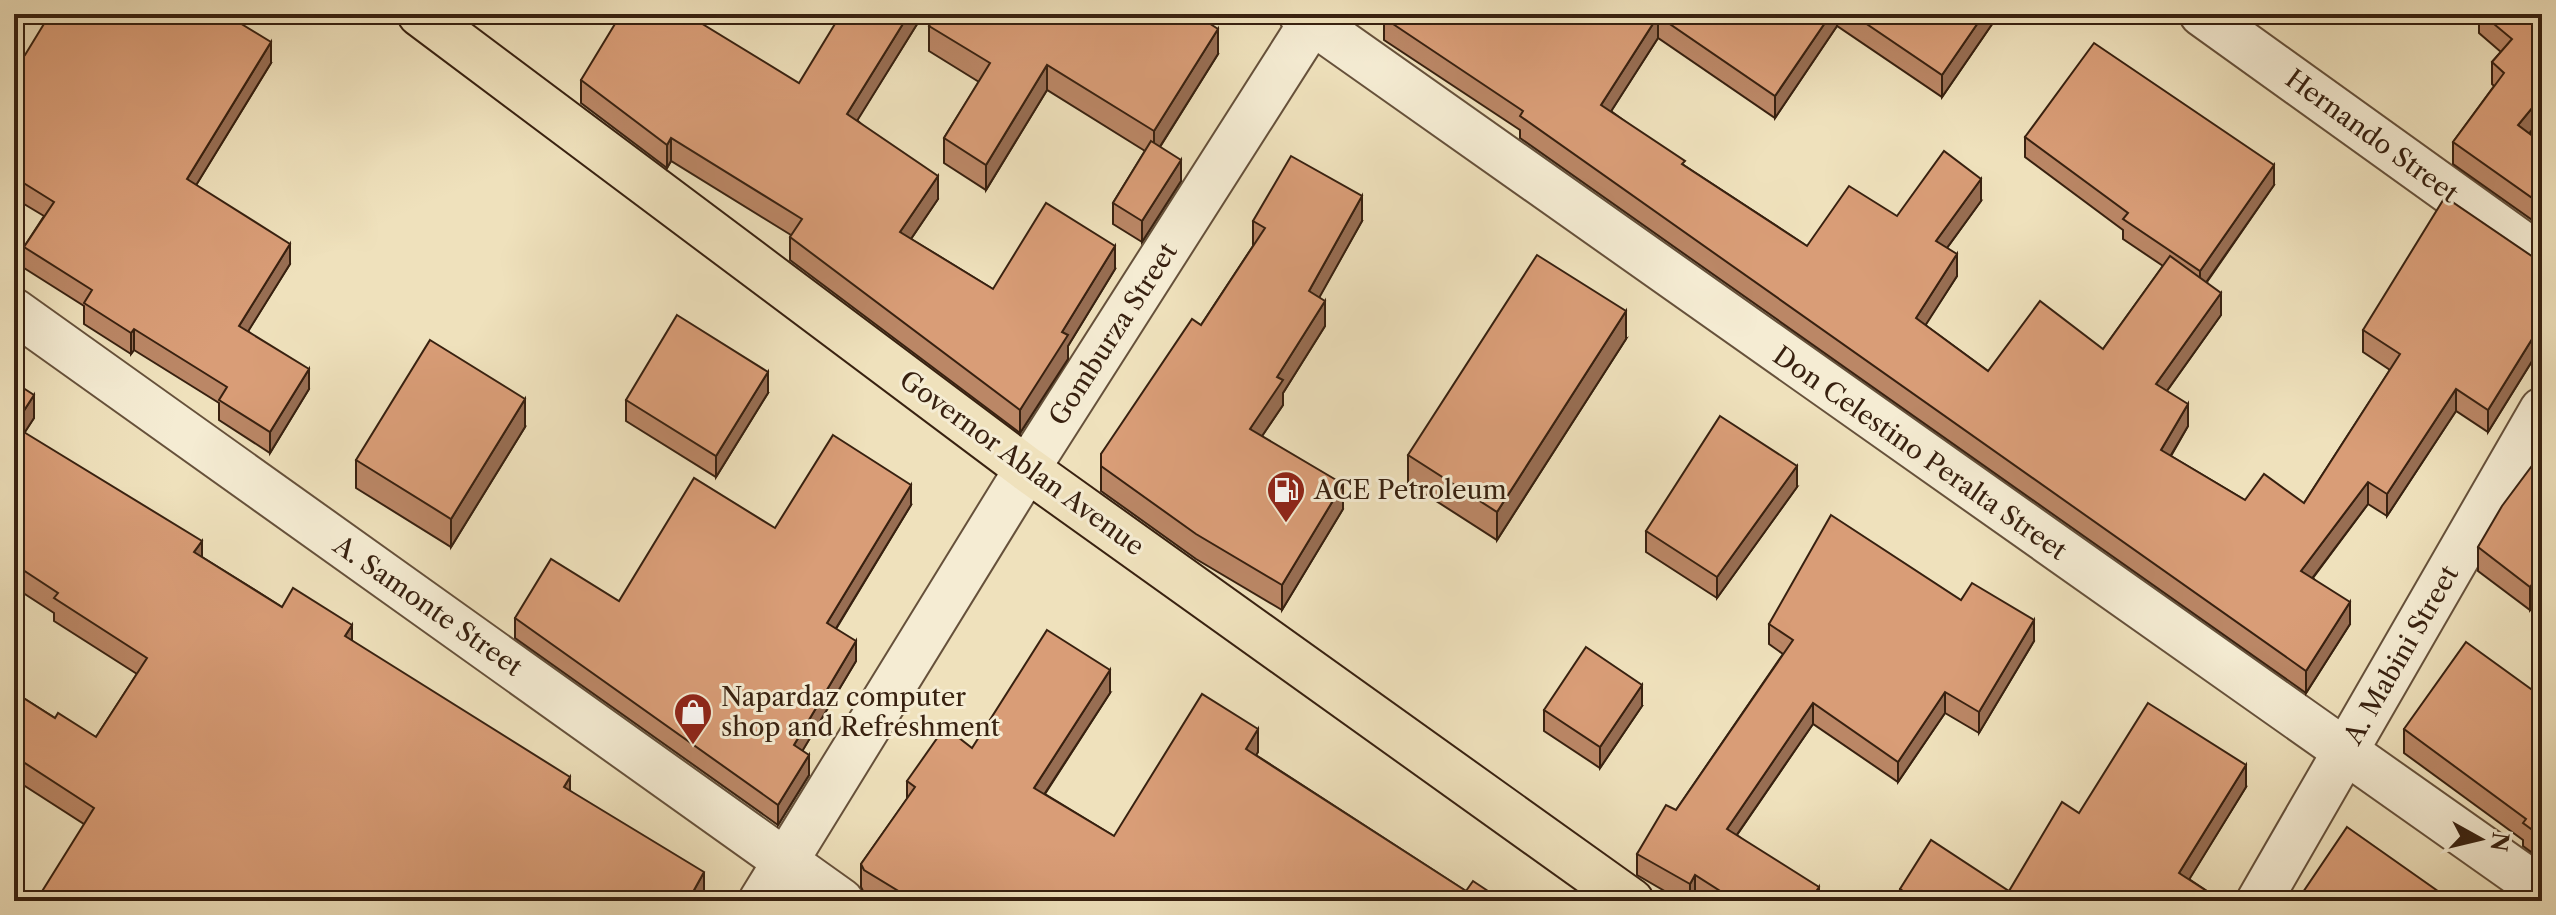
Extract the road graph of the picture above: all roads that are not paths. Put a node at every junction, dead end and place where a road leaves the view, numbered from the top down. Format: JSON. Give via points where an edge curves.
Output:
{"nodes":[{"id":1,"x":420,"y":14,"type":"edge"},
{"id":2,"x":2202,"y":14,"type":"edge"},
{"id":3,"x":1310,"y":17,"type":"edge"},
{"id":4,"x":2542,"y":258,"type":"edge"},
{"id":5,"x":14,"y":311,"type":"edge"},
{"id":6,"x":2542,"y":410,"type":"edge"},
{"id":7,"x":1027,"y":469,"type":"junction"},
{"id":8,"x":2344,"y":754,"type":"junction"},
{"id":9,"x":786,"y":860,"type":"junction"},
{"id":10,"x":2542,"y":890,"type":"edge"},
{"id":11,"x":761,"y":901,"type":"edge"},
{"id":12,"x":841,"y":901,"type":"edge"},
{"id":13,"x":1631,"y":901,"type":"edge"},
{"id":14,"x":2259,"y":901,"type":"edge"}],
"edges":[{"from":1,"to":7,"type":"main road","name":"Governor Ablan Avenue"},
{"from":2,"to":4,"type":"street","name":"Hernando Street"},
{"from":3,"to":7,"type":"street","name":"Gomburza Street"},
{"from":3,"to":8,"type":"street","name":"Don Celestino Peralta Street"},
{"from":5,"to":9,"type":"street","name":"A. Samonte Street"},
{"from":6,"to":8,"type":"street","name":"A. Mabini Street"},
{"from":7,"to":9,"type":"street","name":"Gomburza Street"},
{"from":7,"to":13,"type":"main road","name":"Governor Ablan Avenue"},
{"from":8,"to":10,"type":"street","name":"Don Celestino Peralta Street"},
{"from":8,"to":14,"type":"street","name":"A. Mabini Street"},
{"from":9,"to":11,"type":"street","name":"Gomburza Street"},
{"from":9,"to":12,"type":"street","name":"A. Samonte Street"}]}
